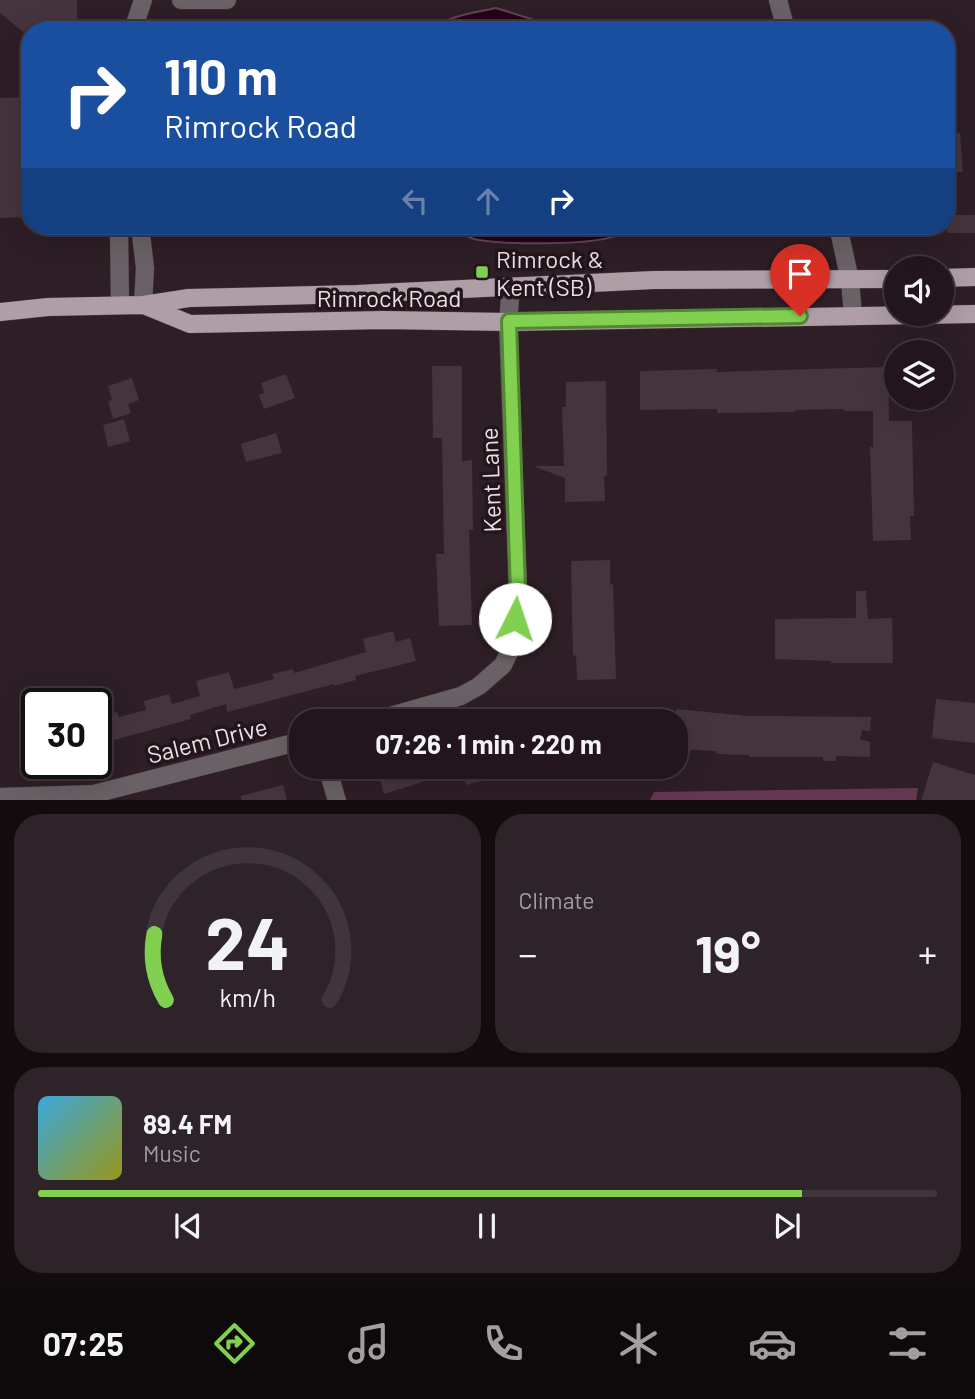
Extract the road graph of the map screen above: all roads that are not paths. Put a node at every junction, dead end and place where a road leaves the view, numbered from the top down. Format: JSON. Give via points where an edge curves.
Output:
{"nodes":[{"id":1,"x":143,"y":0,"type":"edge"},
{"id":2,"x":181,"y":0,"type":"edge"},
{"id":3,"x":228,"y":0,"type":"edge"},
{"id":4,"x":778,"y":0,"type":"edge"},
{"id":5,"x":137,"y":21,"type":"edge"},
{"id":6,"x":784,"y":21,"type":"edge"},
{"id":7,"x":119,"y":235,"type":"edge"},
{"id":8,"x":141,"y":235,"type":"edge"},
{"id":9,"x":840,"y":235,"type":"edge"},
{"id":10,"x":975,"y":277,"type":"edge"},
{"id":11,"x":954,"y":278,"type":"edge"},
{"id":12,"x":884,"y":279,"type":"edge"},
{"id":13,"x":850,"y":280,"type":"junction"},
{"id":14,"x":511,"y":287,"type":"junction"},
{"id":15,"x":120,"y":305,"type":"junction"},
{"id":16,"x":143,"y":305,"type":"junction"},
{"id":17,"x":0,"y":312,"type":"edge"},
{"id":18,"x":975,"y":314,"type":"edge"},
{"id":19,"x":853,"y":315,"type":"junction"},
{"id":20,"x":509,"y":321,"type":"junction"},
{"id":21,"x":415,"y":709,"type":"edge"},
{"id":22,"x":289,"y":744,"type":"edge"},
{"id":23,"x":331,"y":779,"type":"edge"},
{"id":24,"x":0,"y":797,"type":"edge"},
{"id":25,"x":86,"y":797,"type":"edge"},
{"id":26,"x":337,"y":800,"type":"edge"}],
"edges":[{"from":1,"to":5,"type":"street"},
{"from":2,"to":3,"type":"street"},
{"from":4,"to":6,"type":"street"},
{"from":7,"to":15,"type":"street"},
{"from":8,"to":16,"type":"street"},
{"from":9,"to":13,"type":"street"},
{"from":10,"to":11,"type":"main road"},
{"from":12,"to":13,"type":"main road","name":"Rimrock Road"},
{"from":13,"to":14,"type":"main road","name":"Rimrock Road","via":[[654,280]]},
{"from":13,"to":19,"type":"street"},
{"from":14,"to":16,"type":"main road","name":"Rimrock Road","via":[[189,298]]},
{"from":14,"to":20,"type":"street","name":"Kent Lane"},
{"from":15,"to":16,"type":"main road","name":"Rimrock Road"},
{"from":15,"to":17,"type":"main road","name":"Rimrock Road"},
{"from":16,"to":20,"type":"main road","name":"Rimrock Road","via":[[190,324]]},
{"from":18,"to":19,"type":"main road","name":"Rimrock Road"},
{"from":19,"to":20,"type":"main road","name":"Rimrock Road"},
{"from":20,"to":21,"type":"street","name":"Kent Lane","via":[[518,592],[512,646],[500,668],[479,686]]},
{"from":22,"to":25,"type":"street","name":"Salem Drive"},
{"from":23,"to":26,"type":"street"},
{"from":24,"to":25,"type":"street","name":"Salem Drive"}]}
